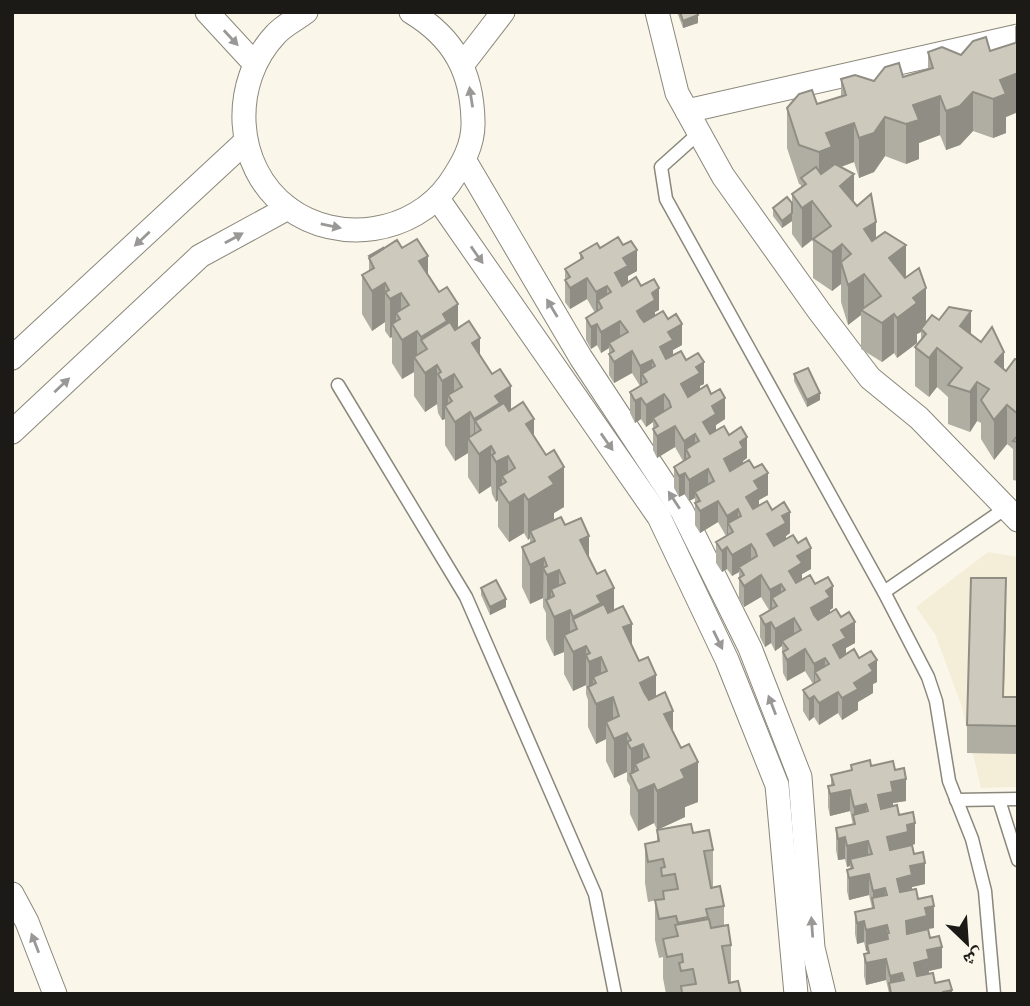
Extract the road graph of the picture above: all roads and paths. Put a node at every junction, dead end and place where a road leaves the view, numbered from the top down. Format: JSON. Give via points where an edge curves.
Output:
{"nodes":[{"id":1,"x":207,"y":12,"type":"edge"},
{"id":2,"x":306,"y":12,"type":"edge"},
{"id":3,"x":412,"y":12,"type":"edge"},
{"id":4,"x":503,"y":12,"type":"edge"},
{"id":5,"x":657,"y":12,"type":"edge"},
{"id":6,"x":1018,"y":37,"type":"edge"},
{"id":7,"x":255,"y":64,"type":"junction"},
{"id":8,"x":463,"y":64,"type":"junction"},
{"id":9,"x":687,"y":111,"type":"junction"},
{"id":10,"x":699,"y":133,"type":"junction"},
{"id":11,"x":245,"y":142,"type":"junction"},
{"id":12,"x":465,"y":161,"type":"junction"},
{"id":13,"x":438,"y":199,"type":"junction"},
{"id":14,"x":288,"y":208,"type":"junction"},
{"id":15,"x":12,"y":358,"type":"edge"},
{"id":16,"x":338,"y":385,"type":"dead end"},
{"id":17,"x":12,"y":432,"type":"edge"},
{"id":18,"x":1012,"y":514,"type":"edge"},
{"id":19,"x":884,"y":592,"type":"junction"},
{"id":20,"x":1018,"y":799,"type":"edge"},
{"id":21,"x":956,"y":800,"type":"junction"},
{"id":22,"x":999,"y":800,"type":"junction"},
{"id":23,"x":1018,"y":860,"type":"edge"},
{"id":24,"x":12,"y":894,"type":"edge"},
{"id":25,"x":55,"y":994,"type":"edge"},
{"id":26,"x":615,"y":994,"type":"edge"},
{"id":27,"x":796,"y":994,"type":"edge"},
{"id":28,"x":824,"y":994,"type":"edge"},
{"id":29,"x":994,"y":994,"type":"edge"}],
"edges":[{"from":1,"to":7,"type":"street","one_way":true},
{"from":2,"to":7,"type":"street","via":[[277,33]]},
{"from":3,"to":8,"type":"street","via":[[442,34]]},
{"from":4,"to":8,"type":"street"},
{"from":5,"to":9,"type":"street","via":[[677,93]]},
{"from":6,"to":9,"type":"street"},
{"from":7,"to":11,"type":"street","via":[[243,102]]},
{"from":12,"to":8,"type":"street","one_way":true,"via":[[474,129],[473,96]]},
{"from":9,"to":10,"type":"street"},
{"from":10,"to":18,"type":"street","via":[[731,187],[870,377],[919,418]]},
{"from":10,"to":19,"type":"lane","via":[[661,167],[666,199]]},
{"from":11,"to":14,"type":"street","via":[[261,179]]},
{"from":11,"to":15,"type":"street","one_way":true},
{"from":12,"to":13,"type":"street"},
{"from":28,"to":12,"type":"street","one_way":true,"via":[[813,948],[800,777],[750,648],[682,511],[581,358]]},
{"from":14,"to":13,"type":"street","one_way":true,"via":[[325,226],[365,231],[404,222]]},
{"from":13,"to":27,"type":"street","one_way":true,"via":[[659,517],[727,660],[777,785]]},
{"from":17,"to":14,"type":"street","one_way":true,"via":[[200,256]]},
{"from":16,"to":26,"type":"lane","via":[[466,597],[595,894]]},
{"from":18,"to":19,"type":"lane"},
{"from":19,"to":21,"type":"lane","via":[[933,689]]},
{"from":20,"to":22,"type":"lane"},
{"from":21,"to":22,"type":"lane"},
{"from":21,"to":29,"type":"lane","via":[[985,891]]},
{"from":22,"to":23,"type":"lane"},
{"from":25,"to":24,"type":"street","one_way":true}]}
